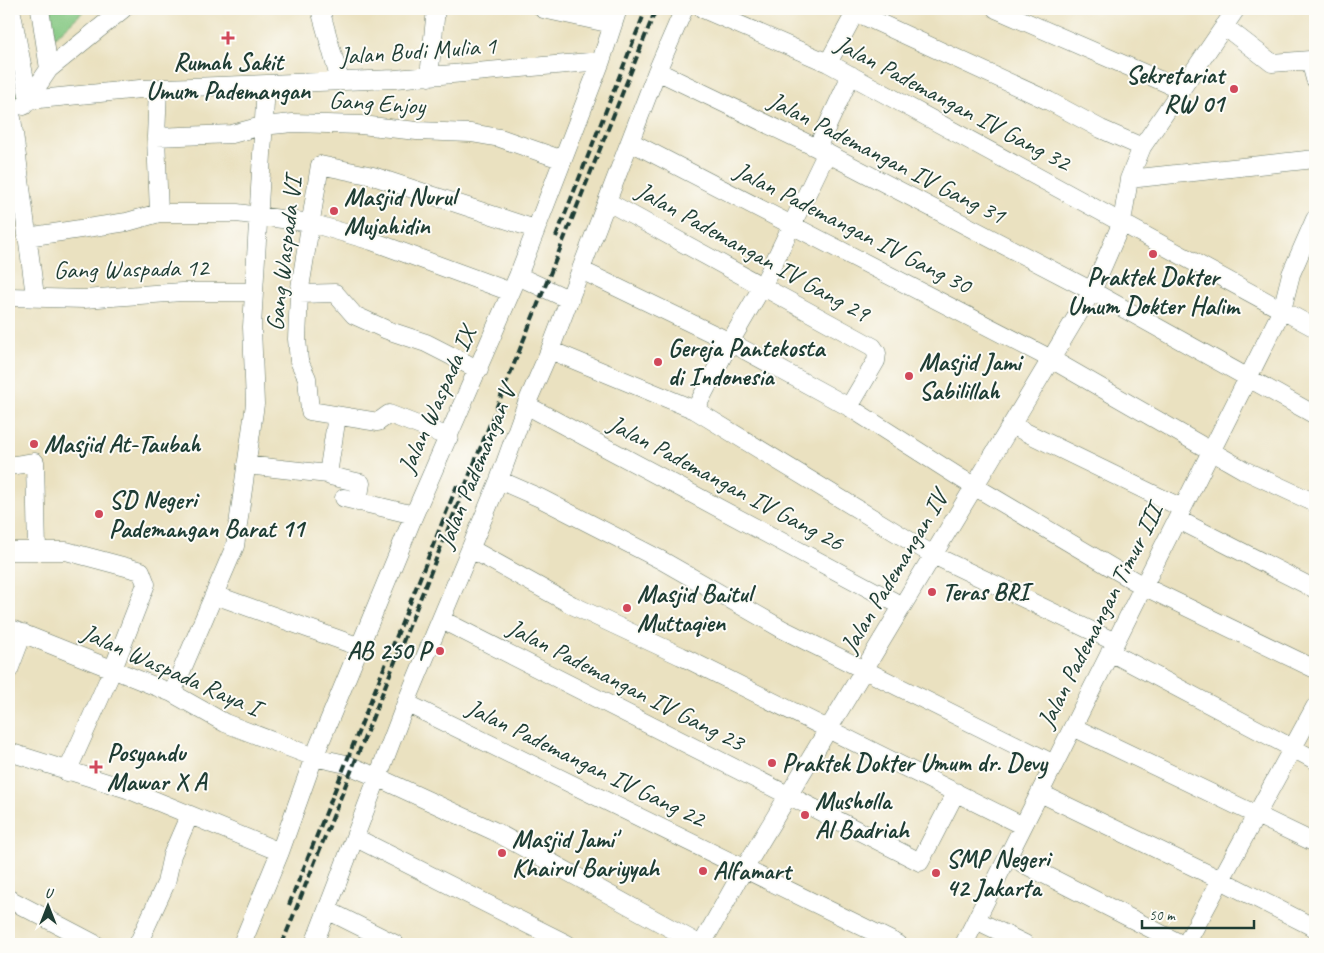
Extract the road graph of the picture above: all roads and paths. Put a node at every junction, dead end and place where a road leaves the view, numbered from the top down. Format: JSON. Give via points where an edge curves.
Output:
{"nodes":[{"id":1,"x":11,"y":9,"type":"edge"},
{"id":2,"x":40,"y":9,"type":"edge"},
{"id":3,"x":123,"y":9,"type":"edge"},
{"id":4,"x":320,"y":9,"type":"edge"},
{"id":5,"x":436,"y":9,"type":"edge"},
{"id":6,"x":543,"y":9,"type":"edge"},
{"id":7,"x":684,"y":9,"type":"edge"},
{"id":8,"x":703,"y":9,"type":"edge"},
{"id":9,"x":996,"y":9,"type":"edge"},
{"id":10,"x":1236,"y":9,"type":"edge"},
{"id":11,"x":852,"y":10,"type":"edge"},
{"id":12,"x":615,"y":16,"type":"edge"},
{"id":13,"x":1224,"y":26,"type":"junction"},
{"id":14,"x":601,"y":60,"type":"junction"},
{"id":15,"x":828,"y":63,"type":"junction"},
{"id":16,"x":49,"y":69,"type":"junction"},
{"id":17,"x":657,"y":71,"type":"junction"},
{"id":18,"x":851,"y":75,"type":"junction"},
{"id":19,"x":429,"y":77,"type":"junction"},
{"id":20,"x":1315,"y":79,"type":"edge"},
{"id":21,"x":340,"y":82,"type":"junction"},
{"id":22,"x":266,"y":85,"type":"junction"},
{"id":23,"x":158,"y":89,"type":"junction"},
{"id":24,"x":1180,"y":89,"type":"junction"},
{"id":25,"x":29,"y":100,"type":"junction"},
{"id":26,"x":10,"y":119,"type":"edge"},
{"id":27,"x":262,"y":126,"type":"junction"},
{"id":28,"x":156,"y":137,"type":"junction"},
{"id":29,"x":631,"y":142,"type":"junction"},
{"id":30,"x":1142,"y":147,"type":"junction"},
{"id":31,"x":821,"y":151,"type":"junction"},
{"id":32,"x":1315,"y":159,"type":"edge"},
{"id":33,"x":563,"y":160,"type":"junction"},
{"id":34,"x":1129,"y":179,"type":"junction"},
{"id":35,"x":608,"y":202,"type":"junction"},
{"id":36,"x":159,"y":213,"type":"junction"},
{"id":37,"x":258,"y":218,"type":"junction"},
{"id":38,"x":1315,"y":219,"type":"edge"},
{"id":39,"x":1122,"y":222,"type":"junction"},
{"id":40,"x":311,"y":223,"type":"junction"},
{"id":41,"x":792,"y":224,"type":"junction"},
{"id":42,"x":535,"y":229,"type":"junction"},
{"id":43,"x":27,"y":237,"type":"junction"},
{"id":44,"x":581,"y":270,"type":"junction"},
{"id":45,"x":514,"y":284,"type":"junction"},
{"id":46,"x":762,"y":287,"type":"junction"},
{"id":47,"x":1092,"y":291,"type":"junction"},
{"id":48,"x":254,"y":292,"type":"junction"},
{"id":49,"x":299,"y":294,"type":"junction"},
{"id":50,"x":34,"y":296,"type":"junction"},
{"id":51,"x":9,"y":297,"type":"edge"},
{"id":52,"x":570,"y":300,"type":"junction"},
{"id":53,"x":1282,"y":310,"type":"junction"},
{"id":54,"x":1315,"y":328,"type":"edge"},
{"id":55,"x":730,"y":342,"type":"junction"},
{"id":56,"x":550,"y":350,"type":"junction"},
{"id":57,"x":1051,"y":359,"type":"junction"},
{"id":58,"x":479,"y":370,"type":"junction"},
{"id":59,"x":1249,"y":376,"type":"junction"},
{"id":60,"x":526,"y":405,"type":"junction"},
{"id":61,"x":849,"y":407,"type":"junction"},
{"id":62,"x":695,"y":410,"type":"junction"},
{"id":63,"x":1315,"y":415,"type":"edge"},
{"id":64,"x":337,"y":416,"type":"junction"},
{"id":65,"x":1011,"y":425,"type":"junction"},
{"id":66,"x":449,"y":437,"type":"junction"},
{"id":67,"x":1211,"y":451,"type":"junction"},
{"id":68,"x":246,"y":464,"type":"junction"},
{"id":69,"x":9,"y":466,"type":"edge"},
{"id":70,"x":328,"y":474,"type":"junction"},
{"id":71,"x":498,"y":480,"type":"junction"},
{"id":72,"x":974,"y":486,"type":"junction"},
{"id":73,"x":1315,"y":503,"type":"edge"},
{"id":74,"x":1179,"y":514,"type":"junction"},
{"id":75,"x":414,"y":515,"type":"junction"},
{"id":76,"x":471,"y":548,"type":"junction"},
{"id":77,"x":9,"y":551,"type":"edge"},
{"id":78,"x":37,"y":551,"type":"junction"},
{"id":79,"x":933,"y":555,"type":"junction"},
{"id":80,"x":1143,"y":586,"type":"junction"},
{"id":81,"x":1315,"y":589,"type":"edge"},
{"id":82,"x":215,"y":595,"type":"junction"},
{"id":83,"x":902,"y":606,"type":"junction"},
{"id":84,"x":442,"y":620,"type":"junction"},
{"id":85,"x":16,"y":630,"type":"edge"},
{"id":86,"x":1113,"y":647,"type":"junction"},
{"id":87,"x":360,"y":648,"type":"junction"},
{"id":88,"x":113,"y":669,"type":"junction"},
{"id":89,"x":864,"y":669,"type":"junction"},
{"id":90,"x":1315,"y":669,"type":"edge"},
{"id":91,"x":9,"y":670,"type":"edge"},
{"id":92,"x":172,"y":693,"type":"junction"},
{"id":93,"x":406,"y":703,"type":"junction"},
{"id":94,"x":1315,"y":706,"type":"edge"},
{"id":95,"x":1073,"y":726,"type":"junction"},
{"id":96,"x":827,"y":730,"type":"junction"},
{"id":97,"x":1293,"y":749,"type":"junction"},
{"id":98,"x":9,"y":752,"type":"edge"},
{"id":99,"x":314,"y":757,"type":"junction"},
{"id":100,"x":1315,"y":760,"type":"edge"},
{"id":101,"x":1054,"y":764,"type":"junction"},
{"id":102,"x":68,"y":772,"type":"junction"},
{"id":103,"x":379,"y":778,"type":"junction"},
{"id":104,"x":956,"y":792,"type":"junction"},
{"id":105,"x":1040,"y":792,"type":"junction"},
{"id":106,"x":789,"y":795,"type":"junction"},
{"id":107,"x":1256,"y":814,"type":"junction"},
{"id":108,"x":190,"y":816,"type":"junction"},
{"id":109,"x":1023,"y":826,"type":"junction"},
{"id":110,"x":356,"y":838,"type":"junction"},
{"id":111,"x":1315,"y":843,"type":"edge"},
{"id":112,"x":280,"y":852,"type":"junction"},
{"id":113,"x":1022,"y":863,"type":"dead end"},
{"id":114,"x":744,"y":869,"type":"junction"},
{"id":115,"x":1222,"y":880,"type":"junction"},
{"id":116,"x":9,"y":899,"type":"edge"},
{"id":117,"x":327,"y":910,"type":"junction"},
{"id":118,"x":976,"y":920,"type":"junction"},
{"id":119,"x":1315,"y":928,"type":"edge"},
{"id":120,"x":95,"y":944,"type":"edge"},
{"id":121,"x":138,"y":944,"type":"edge"},
{"id":122,"x":242,"y":944,"type":"edge"},
{"id":123,"x":314,"y":944,"type":"edge"},
{"id":124,"x":395,"y":944,"type":"edge"},
{"id":125,"x":567,"y":944,"type":"edge"},
{"id":126,"x":700,"y":944,"type":"edge"},
{"id":127,"x":898,"y":944,"type":"edge"},
{"id":128,"x":964,"y":944,"type":"edge"},
{"id":129,"x":1024,"y":944,"type":"edge"},
{"id":130,"x":1182,"y":944,"type":"edge"},
{"id":131,"x":1186,"y":944,"type":"edge"}],
"edges":[{"from":1,"to":25,"type":"street"},
{"from":2,"to":16,"type":"street"},
{"from":3,"to":16,"type":"street"},
{"from":4,"to":21,"type":"street"},
{"from":5,"to":19,"type":"street"},
{"from":6,"to":12,"type":"street"},
{"from":7,"to":17,"type":"street","name":"Jalan Pademangan V"},
{"from":8,"to":15,"type":"street","name":"Jalan Pademangan IV Gang 32"},
{"from":9,"to":24,"type":"street"},
{"from":10,"to":13,"type":"street","name":"Jalan Pademangan IV"},
{"from":11,"to":15,"type":"street"},
{"from":11,"to":30,"type":"street"},
{"from":12,"to":14,"type":"street","name":"Jalan Waspada IX"},
{"from":13,"to":20,"type":"street","via":[[1272,63],[1310,60]]},
{"from":13,"to":24,"type":"street","name":"Jalan Pademangan IV"},
{"from":14,"to":19,"type":"street","name":"Jalan Budi Mulia 1"},
{"from":14,"to":33,"type":"street","name":"Jalan Waspada IX"},
{"from":15,"to":18,"type":"street","name":"Jalan Pademangan IV Gang 32"},
{"from":16,"to":25,"type":"street"},
{"from":17,"to":29,"type":"street","name":"Jalan Pademangan V"},
{"from":17,"to":31,"type":"street","name":"Jalan Pademangan IV Gang 31"},
{"from":18,"to":31,"type":"street"},
{"from":18,"to":39,"type":"street","name":"Jalan Pademangan IV Gang 32"},
{"from":19,"to":21,"type":"street","name":"Jalan Budi Mulia 1"},
{"from":21,"to":22,"type":"street","name":"Jalan Budi Mulia 1"},
{"from":22,"to":23,"type":"street","name":"Jalan Budi Mulia 1"},
{"from":22,"to":27,"type":"street"},
{"from":23,"to":25,"type":"street","name":"Jalan Budi Mulia 1"},
{"from":23,"to":28,"type":"street"},
{"from":24,"to":30,"type":"street","name":"Jalan Pademangan IV"},
{"from":25,"to":26,"type":"street"},
{"from":26,"to":43,"type":"street"},
{"from":27,"to":28,"type":"street","name":"Gang Enjoy","via":[[232,134]]},
{"from":27,"to":33,"type":"street","name":"Gang Enjoy","via":[[293,123],[471,133],[500,138]]},
{"from":27,"to":37,"type":"street"},
{"from":28,"to":36,"type":"street"},
{"from":29,"to":35,"type":"street","name":"Jalan Pademangan V"},
{"from":29,"to":41,"type":"street","name":"Jalan Pademangan IV Gang 30"},
{"from":30,"to":34,"type":"street","name":"Jalan Pademangan IV"},
{"from":31,"to":41,"type":"street"},
{"from":31,"to":47,"type":"street","name":"Jalan Pademangan IV Gang 31"},
{"from":32,"to":34,"type":"street"},
{"from":33,"to":42,"type":"street","name":"Jalan Waspada IX"},
{"from":34,"to":39,"type":"street","name":"Jalan Pademangan IV"},
{"from":35,"to":44,"type":"street","name":"Jalan Pademangan V"},
{"from":35,"to":46,"type":"street","name":"Jalan Pademangan IV Gang 29"},
{"from":36,"to":37,"type":"street","via":[[237,213]]},
{"from":36,"to":43,"type":"street","via":[[127,222]]},
{"from":37,"to":40,"type":"street"},
{"from":37,"to":48,"type":"street"},
{"from":38,"to":53,"type":"street","name":"Jalan Pademangan Timur III","via":[[1291,274]]},
{"from":39,"to":47,"type":"street","name":"Jalan Pademangan IV"},
{"from":39,"to":53,"type":"street","name":"Jalan Pademangan IV Gang 32"},
{"from":40,"to":42,"type":"street","name":"Gang Waspada VI","via":[[320,165],[373,176]]},
{"from":40,"to":45,"type":"street"},
{"from":40,"to":49,"type":"street","name":"Gang Waspada VI"},
{"from":41,"to":46,"type":"street"},
{"from":41,"to":57,"type":"street","name":"Jalan Pademangan IV Gang 30"},
{"from":42,"to":45,"type":"street","name":"Jalan Waspada IX"},
{"from":43,"to":50,"type":"street"},
{"from":44,"to":52,"type":"street","name":"Jalan Pademangan V"},
{"from":44,"to":55,"type":"street"},
{"from":45,"to":52,"type":"street"},
{"from":45,"to":58,"type":"street","name":"Jalan Waspada IX"},
{"from":46,"to":55,"type":"street"},
{"from":46,"to":61,"type":"street","name":"Jalan Pademangan IV Gang 29","via":[[873,347],[877,353],[876,361]]},
{"from":47,"to":57,"type":"street","name":"Jalan Pademangan IV"},
{"from":47,"to":59,"type":"street","name":"Jalan Pademangan IV Gang 31"},
{"from":48,"to":50,"type":"street","name":"Gang Waspada 12","via":[[182,292],[84,298]]},
{"from":48,"to":68,"type":"street","via":[[255,404]]},
{"from":49,"to":58,"type":"street","via":[[335,293],[354,314],[387,330],[426,343]]},
{"from":49,"to":64,"type":"street","name":"Gang Waspada VI","via":[[298,354],[307,378],[310,411]]},
{"from":50,"to":51,"type":"street","name":"Gang Waspada 12"},
{"from":52,"to":56,"type":"street","name":"Jalan Pademangan V"},
{"from":53,"to":54,"type":"street","name":"Jalan Pademangan IV Gang 32"},
{"from":53,"to":59,"type":"street","name":"Jalan Pademangan Timur III"},
{"from":55,"to":61,"type":"street"},
{"from":55,"to":62,"type":"street"},
{"from":56,"to":60,"type":"street","name":"Jalan Pademangan V"},
{"from":56,"to":62,"type":"street"},
{"from":57,"to":65,"type":"street","name":"Jalan Pademangan IV"},
{"from":57,"to":67,"type":"street","name":"Jalan Pademangan IV Gang 30"},
{"from":58,"to":66,"type":"street","name":"Jalan Waspada IX"},
{"from":59,"to":63,"type":"street","name":"Jalan Pademangan IV Gang 31"},
{"from":59,"to":67,"type":"street","name":"Jalan Pademangan Timur III"},
{"from":60,"to":71,"type":"street","name":"Jalan Pademangan V"},
{"from":60,"to":83,"type":"street","name":"Jalan Pademangan IV Gang 26"},
{"from":61,"to":72,"type":"street"},
{"from":62,"to":79,"type":"street"},
{"from":64,"to":66,"type":"street","name":"Gang Waspada VI","via":[[378,422],[388,414]]},
{"from":64,"to":70,"type":"street"},
{"from":65,"to":72,"type":"street","name":"Jalan Pademangan IV"},
{"from":65,"to":74,"type":"street"},
{"from":66,"to":75,"type":"street","name":"Jalan Waspada IX"},
{"from":67,"to":73,"type":"street","name":"Jalan Pademangan IV Gang 30"},
{"from":67,"to":74,"type":"street","name":"Jalan Pademangan Timur III"},
{"from":68,"to":70,"type":"street"},
{"from":68,"to":82,"type":"street","via":[[235,546]]},
{"from":69,"to":78,"type":"street","via":[[34,462]]},
{"from":70,"to":75,"type":"street","via":[[361,483],[351,500]]},
{"from":71,"to":76,"type":"street","name":"Jalan Pademangan V"},
{"from":71,"to":89,"type":"street","via":[[578,517],[782,629]]},
{"from":72,"to":79,"type":"street","name":"Jalan Pademangan IV"},
{"from":72,"to":80,"type":"street"},
{"from":74,"to":80,"type":"street","name":"Jalan Pademangan Timur III"},
{"from":74,"to":81,"type":"street"},
{"from":75,"to":87,"type":"street","name":"Jalan Waspada IX"},
{"from":76,"to":84,"type":"street","name":"Jalan Pademangan V"},
{"from":76,"to":96,"type":"street","via":[[572,605]]},
{"from":77,"to":78,"type":"street"},
{"from":78,"to":88,"type":"street","via":[[66,550],[140,571],[146,584]]},
{"from":79,"to":83,"type":"street","name":"Jalan Pademangan IV"},
{"from":79,"to":86,"type":"street"},
{"from":80,"to":86,"type":"street","name":"Jalan Pademangan Timur III"},
{"from":80,"to":90,"type":"street"},
{"from":82,"to":87,"type":"street"},
{"from":82,"to":92,"type":"street"},
{"from":83,"to":89,"type":"street","name":"Jalan Pademangan IV"},
{"from":84,"to":93,"type":"street","name":"Jalan Pademangan V"},
{"from":84,"to":106,"type":"street","name":"Jalan Pademangan IV Gang 23"},
{"from":85,"to":88,"type":"street","name":"Jalan Waspada Raya I"},
{"from":85,"to":91,"type":"street"},
{"from":86,"to":95,"type":"street","name":"Jalan Pademangan Timur III"},
{"from":86,"to":97,"type":"street"},
{"from":87,"to":99,"type":"street","name":"Jalan Waspada IX"},
{"from":88,"to":92,"type":"street","name":"Jalan Waspada Raya I"},
{"from":88,"to":102,"type":"street"},
{"from":89,"to":96,"type":"street","name":"Jalan Pademangan IV"},
{"from":89,"to":101,"type":"street"},
{"from":92,"to":99,"type":"street","name":"Jalan Waspada Raya I","via":[[225,723]]},
{"from":93,"to":103,"type":"street","name":"Jalan Pademangan V"},
{"from":93,"to":114,"type":"street","name":"Jalan Pademangan IV Gang 22"},
{"from":94,"to":97,"type":"street"},
{"from":95,"to":101,"type":"street","name":"Jalan Pademangan Timur III"},
{"from":95,"to":107,"type":"street"},
{"from":96,"to":104,"type":"street"},
{"from":96,"to":106,"type":"street","name":"Jalan Pademangan IV"},
{"from":97,"to":100,"type":"street"},
{"from":97,"to":107,"type":"street"},
{"from":98,"to":102,"type":"street"},
{"from":99,"to":103,"type":"street","name":"Jalan Waspada Raya I","via":[[346,764]]},
{"from":99,"to":112,"type":"street","name":"Jalan Waspada IX"},
{"from":101,"to":105,"type":"street","name":"Jalan Pademangan Timur III"},
{"from":102,"to":108,"type":"street","via":[[127,789]]},
{"from":103,"to":110,"type":"street","name":"Jalan Pademangan V"},
{"from":103,"to":126,"type":"street","name":"Jalan Waspada Raya I","via":[[494,831]]},
{"from":104,"to":106,"type":"street","name":"Jalan Pademangan IV Gang 23","via":[[920,862]]},
{"from":104,"to":109,"type":"street"},
{"from":105,"to":109,"type":"street","name":"Jalan Pademangan Timur III"},
{"from":105,"to":115,"type":"street"},
{"from":106,"to":114,"type":"street","name":"Jalan Pademangan IV"},
{"from":107,"to":111,"type":"street"},
{"from":107,"to":115,"type":"street"},
{"from":108,"to":112,"type":"street"},
{"from":108,"to":121,"type":"street","via":[[172,855],[166,882]]},
{"from":109,"to":118,"type":"street","name":"Jalan Pademangan Timur III"},
{"from":110,"to":117,"type":"street","name":"Jalan Pademangan V"},
{"from":110,"to":125,"type":"street"},
{"from":112,"to":122,"type":"street","name":"Jalan Waspada IX"},
{"from":113,"to":130,"type":"street"},
{"from":114,"to":126,"type":"street","name":"Jalan Pademangan IV"},
{"from":114,"to":127,"type":"street","name":"Jalan Pademangan IV Gang 22"},
{"from":115,"to":119,"type":"street"},
{"from":115,"to":131,"type":"street"},
{"from":116,"to":120,"type":"street"},
{"from":117,"to":123,"type":"street","name":"Jalan Pademangan V"},
{"from":117,"to":124,"type":"street"},
{"from":118,"to":128,"type":"street","name":"Jalan Pademangan Timur III"},
{"from":118,"to":129,"type":"street"}]}
